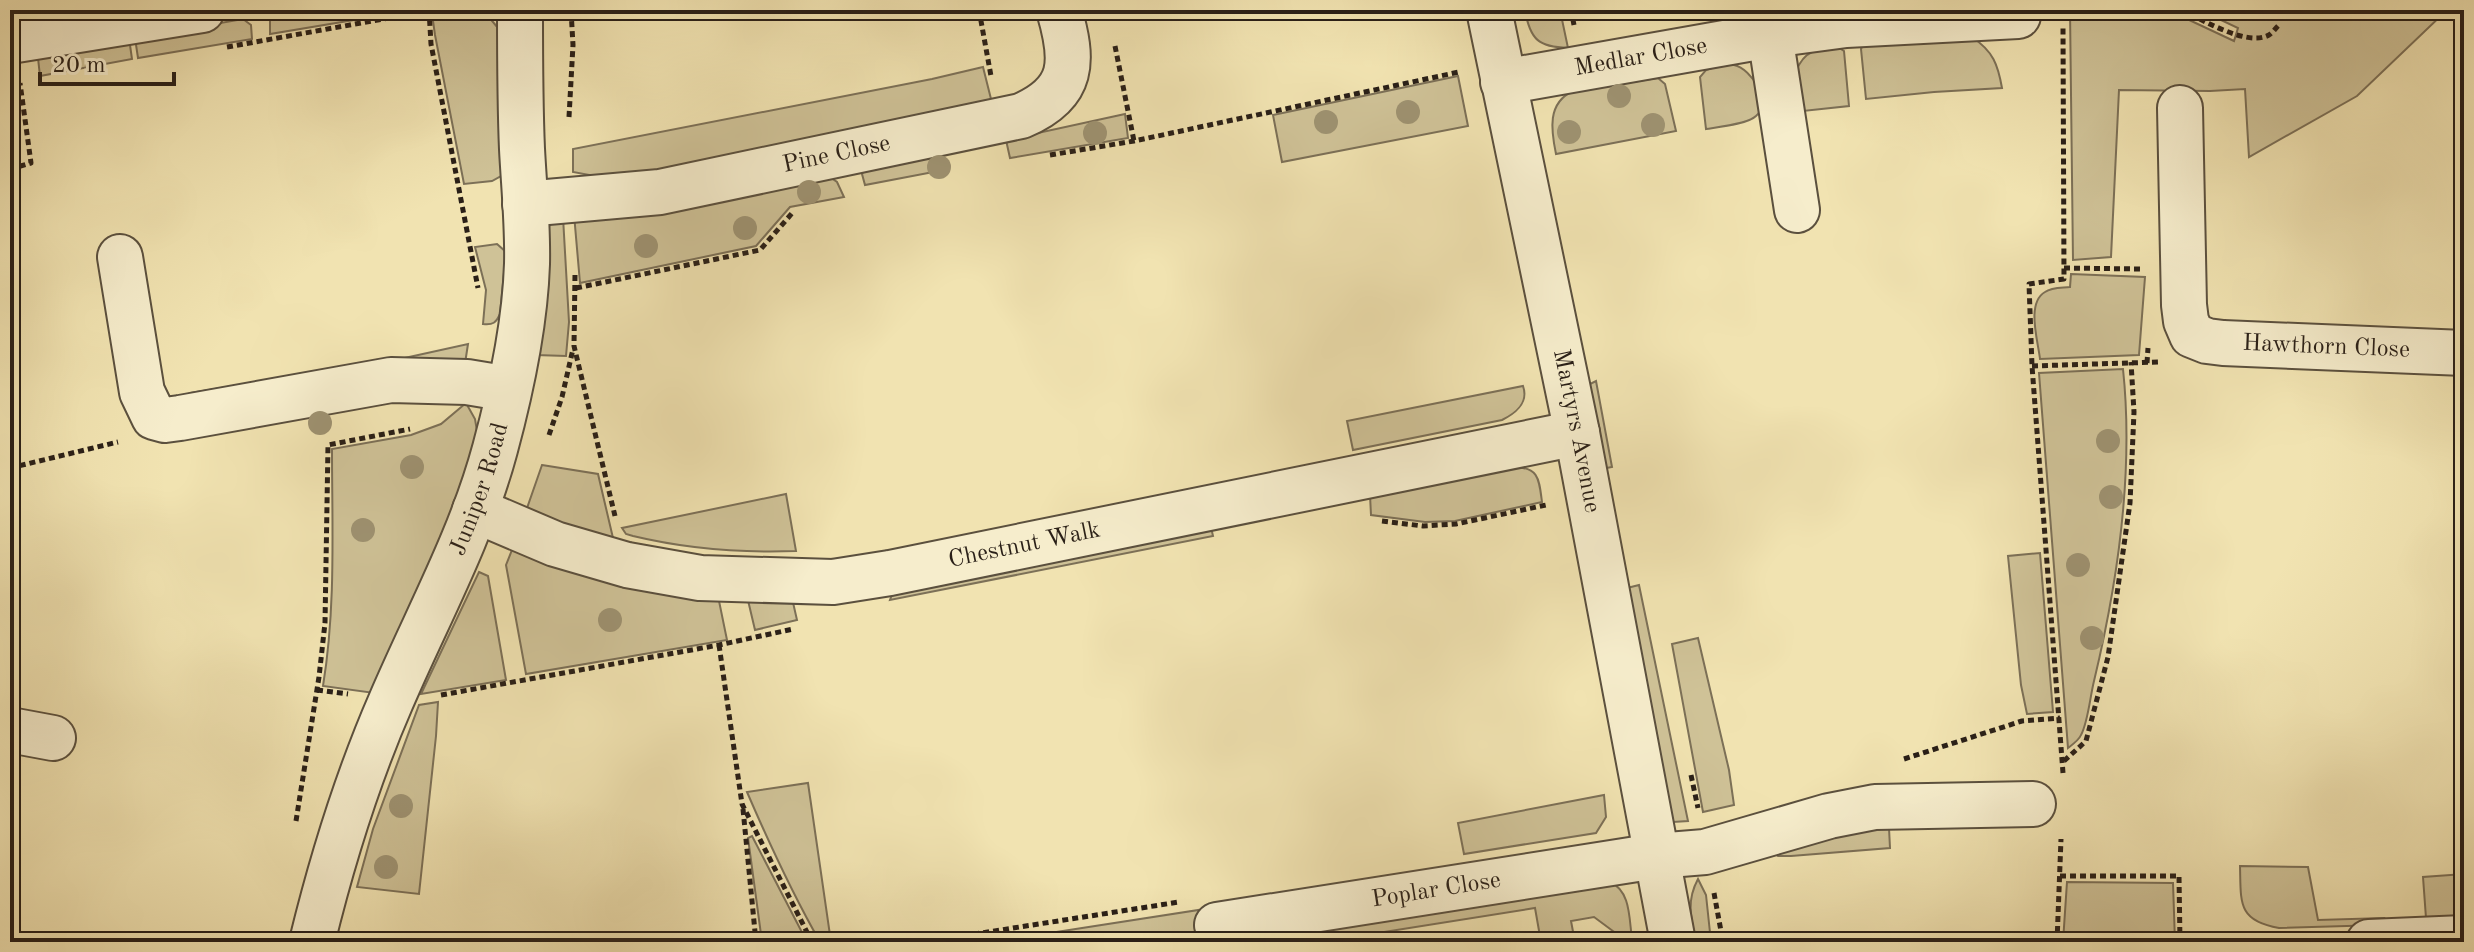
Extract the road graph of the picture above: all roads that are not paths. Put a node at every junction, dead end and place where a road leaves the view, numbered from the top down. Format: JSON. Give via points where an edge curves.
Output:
{"nodes":[{"id":1,"x":520,"y":10,"type":"edge"},
{"id":2,"x":1059,"y":10,"type":"edge"},
{"id":3,"x":1489,"y":10,"type":"edge"},
{"id":4,"x":2018,"y":16,"type":"dead end"},
{"id":5,"x":208,"y":30,"type":"edge"},
{"id":6,"x":1770,"y":35,"type":"junction"},
{"id":7,"x":10,"y":41,"type":"edge"},
{"id":8,"x":1501,"y":72,"type":"junction"},
{"id":9,"x":2180,"y":108,"type":"dead end"},
{"id":10,"x":525,"y":204,"type":"junction"},
{"id":11,"x":1797,"y":210,"type":"dead end"},
{"id":12,"x":120,"y":257,"type":"dead end"},
{"id":13,"x":2464,"y":353,"type":"edge"},
{"id":14,"x":509,"y":389,"type":"junction"},
{"id":15,"x":1577,"y":433,"type":"junction"},
{"id":16,"x":475,"y":510,"type":"junction"},
{"id":17,"x":10,"y":730,"type":"edge"},
{"id":18,"x":53,"y":738,"type":"dead end"},
{"id":19,"x":2052,"y":804,"type":"road end"},
{"id":20,"x":1656,"y":856,"type":"junction"},
{"id":21,"x":1217,"y":925,"type":"road end"},
{"id":22,"x":2464,"y":938,"type":"edge"},
{"id":23,"x":312,"y":942,"type":"edge"},
{"id":24,"x":1673,"y":942,"type":"edge"},
{"id":25,"x":2369,"y":942,"type":"edge"}],
"edges":[{"from":1,"to":10,"type":"street","name":"Juniper Road"},
{"from":2,"to":10,"type":"street","name":"Pine Close","via":[[1066,33],[1066,76],[1042,107],[1021,116],[660,192]]},
{"from":3,"to":8,"type":"street","name":"Martyrs Avenue"},
{"from":4,"to":6,"type":"street","name":"Medlar Close","via":[[1846,25]]},
{"from":5,"to":7,"type":"street"},
{"from":6,"to":8,"type":"street","name":"Medlar Close"},
{"from":6,"to":11,"type":"street"},
{"from":8,"to":15,"type":"street","name":"Martyrs Avenue"},
{"from":9,"to":13,"type":"street","name":"Hawthorn Close","via":[[2184,305],[2192,335],[2223,343]]},
{"from":10,"to":14,"type":"street","name":"Juniper Road","via":[[527,265]]},
{"from":12,"to":14,"type":"street","via":[[142,392],[154,417],[180,418],[391,380]]},
{"from":14,"to":16,"type":"street","name":"Juniper Road"},
{"from":15,"to":16,"type":"street","name":"Chestnut Walk","via":[[833,582],[700,578],[627,565],[555,544]]},
{"from":15,"to":20,"type":"street","name":"Martyrs Avenue"},
{"from":16,"to":23,"type":"street","name":"Juniper Road","via":[[391,701],[345,822]]},
{"from":17,"to":18,"type":"street"},
{"from":19,"to":20,"type":"street","via":[[1875,807],[1705,852]]},
{"from":20,"to":21,"type":"street","name":"Poplar Close"},
{"from":20,"to":24,"type":"street","name":"Martyrs Avenue"},
{"from":22,"to":25,"type":"street"}]}
